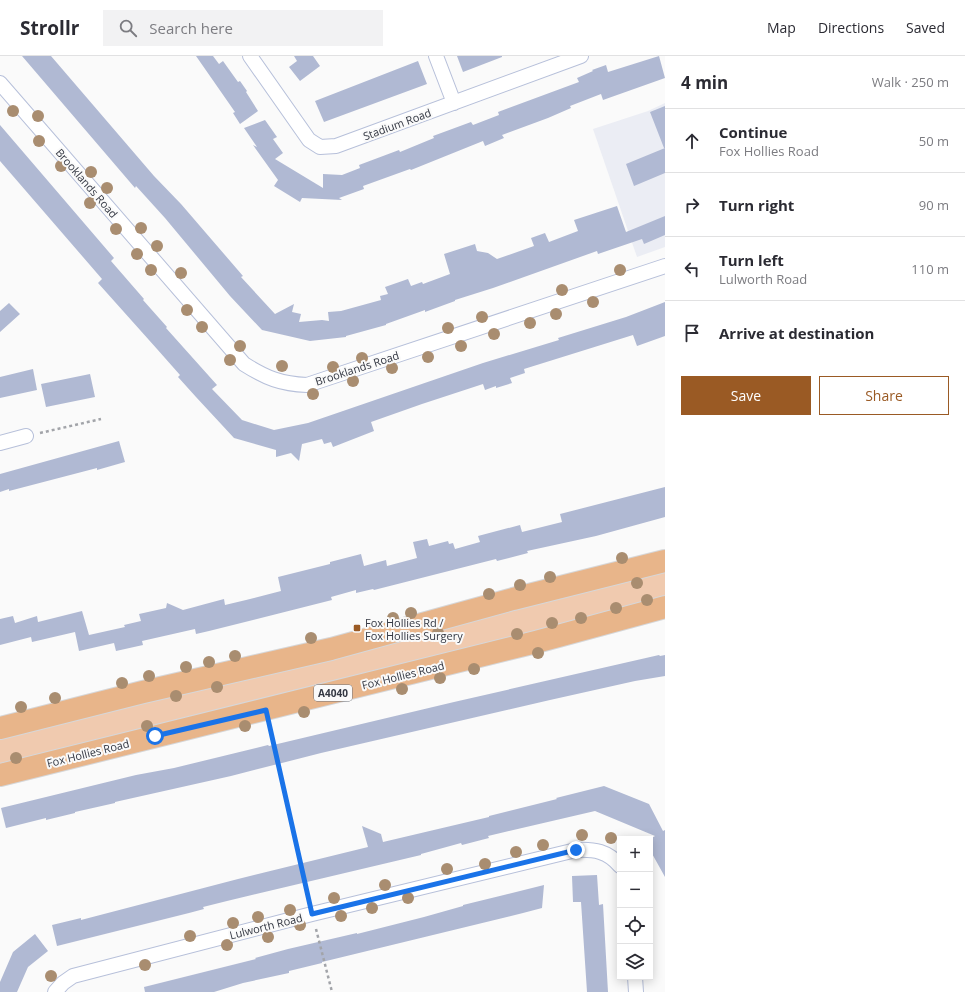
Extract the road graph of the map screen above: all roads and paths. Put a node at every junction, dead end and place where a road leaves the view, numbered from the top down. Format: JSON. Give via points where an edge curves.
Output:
{"nodes":[{"id":1,"x":250,"y":56,"type":"edge"},
{"id":2,"x":436,"y":56,"type":"edge"},
{"id":3,"x":581,"y":56,"type":"edge"},
{"id":4,"x":0,"y":83,"type":"edge"},
{"id":5,"x":454,"y":103,"type":"junction"},
{"id":6,"x":665,"y":266,"type":"edge"},
{"id":7,"x":101,"y":419,"type":"dead end"},
{"id":8,"x":26,"y":436,"type":"joint"},
{"id":9,"x":0,"y":443,"type":"edge"},
{"id":10,"x":665,"y":561,"type":"edge"},
{"id":11,"x":665,"y":607,"type":"edge"},
{"id":12,"x":266,"y":710,"type":"junction"},
{"id":13,"x":0,"y":728,"type":"edge"},
{"id":14,"x":0,"y":775,"type":"edge"},
{"id":15,"x":617,"y":863,"type":"edge"},
{"id":16,"x":312,"y":914,"type":"junction"},
{"id":17,"x":635,"y":980,"type":"edge"},
{"id":18,"x":55,"y":992,"type":"edge"},
{"id":19,"x":332,"y":992,"type":"edge"},
{"id":20,"x":636,"y":992,"type":"edge"}],
"edges":[{"from":1,"to":5,"type":"street","name":"Stadium Road","via":[[309,140],[320,147],[336,146]]},
{"from":2,"to":5,"type":"street"},
{"from":3,"to":5,"type":"street","name":"Stadium Road"},
{"from":4,"to":6,"type":"street","name":"Brooklands Road","via":[[244,364],[261,375],[278,381],[307,384]]},
{"from":7,"to":8,"type":"path"},
{"from":8,"to":9,"type":"street"},
{"from":10,"to":13,"type":"main road","via":[[331,649]]},
{"from":11,"to":12,"type":"main road","name":"Fox Hollies Road","number":"A4040"},
{"from":12,"to":14,"type":"main road","name":"Fox Hollies Road","number":"A4040"},
{"from":12,"to":16,"type":"path"},
{"from":15,"to":16,"type":"street","name":"Lulworth Road","via":[[600,851],[576,850]]},
{"from":16,"to":18,"type":"street","name":"Lulworth Road","via":[[73,976],[63,982]]},
{"from":16,"to":19,"type":"path"},
{"from":17,"to":20,"type":"street"}]}
